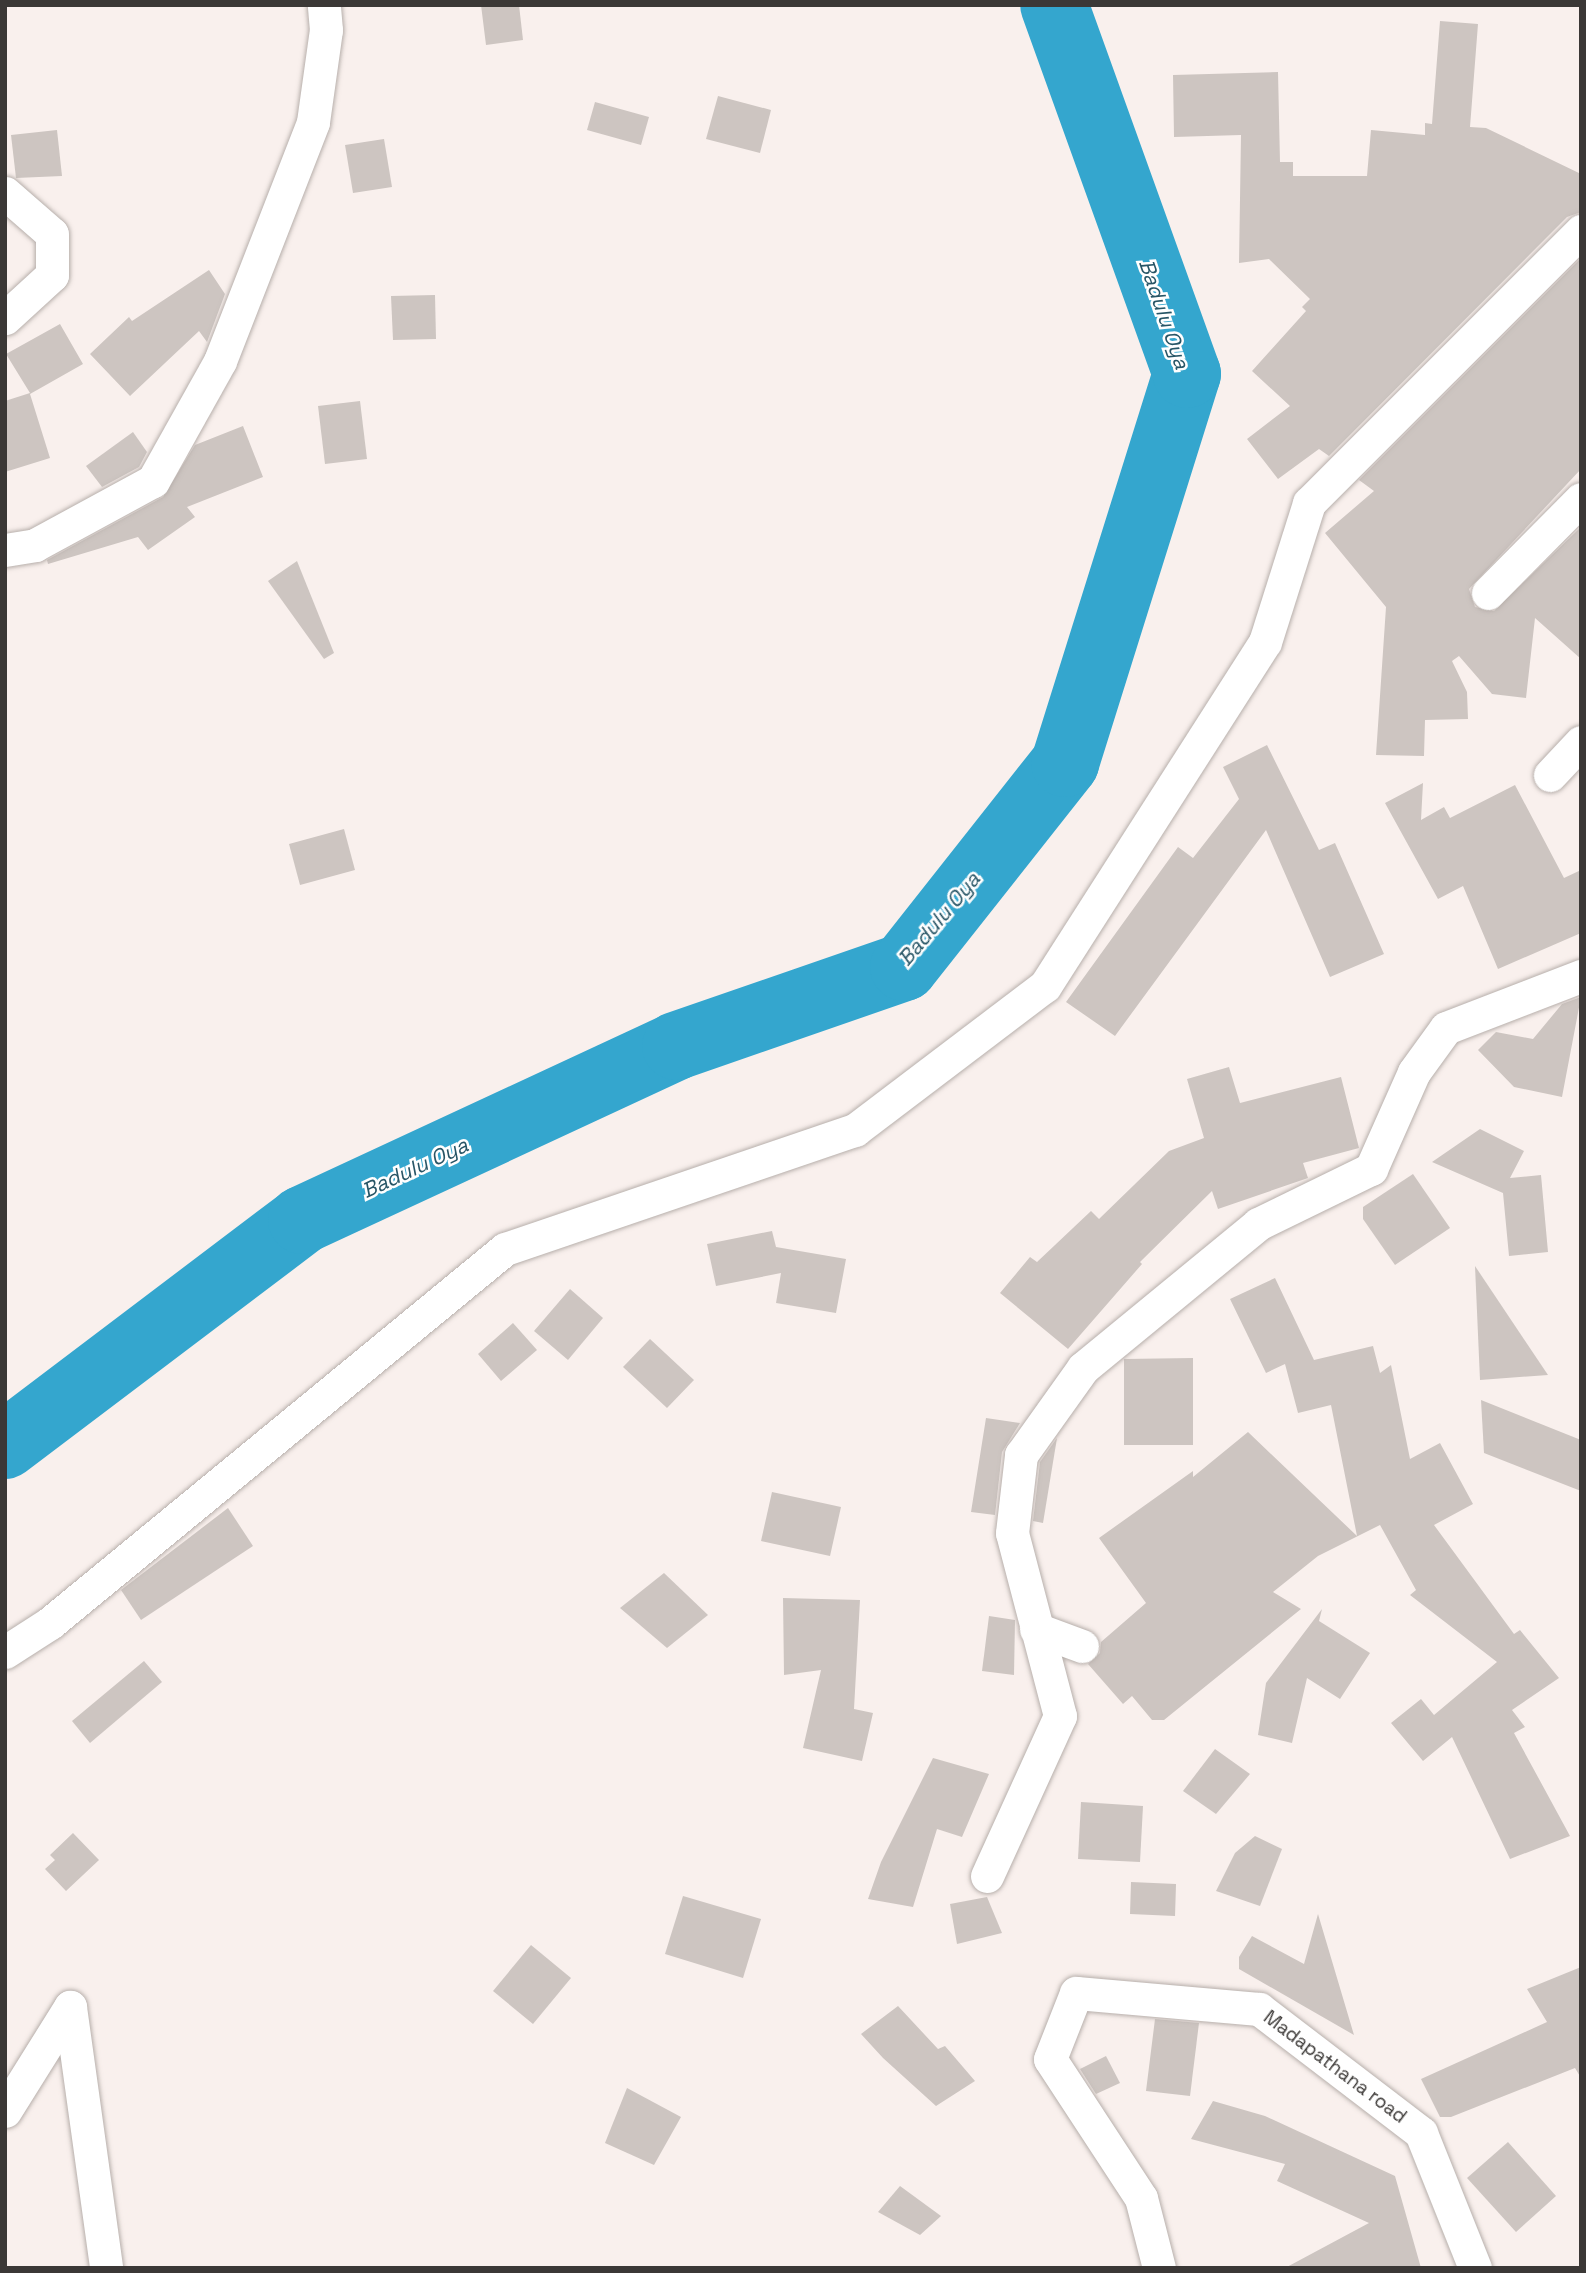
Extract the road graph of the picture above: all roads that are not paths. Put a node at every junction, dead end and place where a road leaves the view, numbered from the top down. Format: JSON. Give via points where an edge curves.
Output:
{"nodes":[{"id":1,"x":324,"y":5,"type":"edge"},
{"id":2,"x":5,"y":193,"type":"edge"},
{"id":3,"x":1581,"y":231,"type":"edge"},
{"id":4,"x":5,"y":318,"type":"edge"},
{"id":5,"x":1581,"y":499,"type":"edge"},
{"id":6,"x":5,"y":550,"type":"edge"},
{"id":7,"x":1488,"y":593,"type":"dead end"},
{"id":8,"x":1581,"y":743,"type":"edge"},
{"id":9,"x":1550,"y":775,"type":"dead end"},
{"id":10,"x":1581,"y":976,"type":"edge"},
{"id":11,"x":1036,"y":1629,"type":"junction"},
{"id":12,"x":1082,"y":1646,"type":"dead end"},
{"id":13,"x":5,"y":1652,"type":"edge"},
{"id":14,"x":987,"y":1876,"type":"dead end"},
{"id":15,"x":5,"y":2111,"type":"edge"},
{"id":16,"x":106,"y":2268,"type":"edge"},
{"id":17,"x":1159,"y":2268,"type":"edge"},
{"id":18,"x":1475,"y":2268,"type":"edge"}],
"edges":[{"from":1,"to":6,"type":"street","via":[[326,30],[313,122],[220,361],[153,481],[35,545]]},
{"from":2,"to":4,"type":"street","via":[[52,234],[52,275]]},
{"from":3,"to":13,"type":"street","via":[[1309,502],[1265,642],[1045,986],[855,1130],[505,1249],[50,1623]]},
{"from":5,"to":7,"type":"street"},
{"from":8,"to":9,"type":"street"},
{"from":10,"to":11,"type":"street","via":[[1446,1028],[1414,1072],[1371,1169],[1258,1224],[1083,1368],[1021,1455],[1012,1533]]},
{"from":11,"to":12,"type":"street"},
{"from":11,"to":14,"type":"street","via":[[1060,1716]]},
{"from":15,"to":16,"type":"street","via":[[70,2007]]},
{"from":17,"to":18,"type":"street","name":"Madapathana road","via":[[1142,2198],[1050,2059],[1076,1993],[1259,2010],[1422,2133]]}]}
